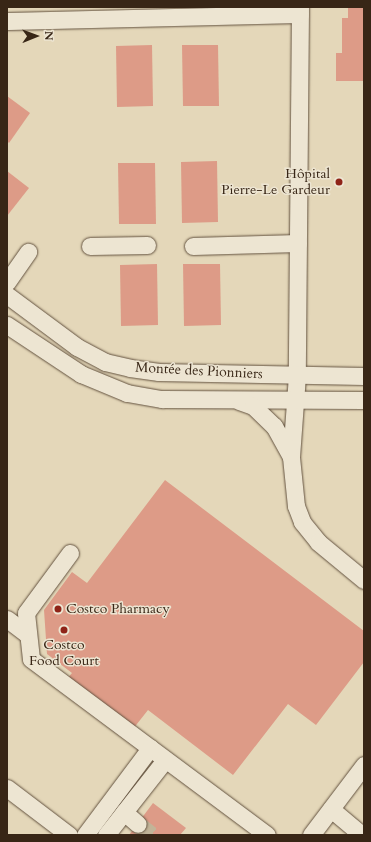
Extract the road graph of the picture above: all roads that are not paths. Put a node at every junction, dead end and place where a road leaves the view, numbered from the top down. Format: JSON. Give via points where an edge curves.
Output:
{"nodes":[{"id":1,"x":300,"y":11,"type":"edge"},
{"id":2,"x":7,"y":21,"type":"edge"},
{"id":3,"x":298,"y":243,"type":"junction"},
{"id":4,"x":147,"y":245,"type":"dead end"},
{"id":5,"x":90,"y":246,"type":"dead end"},
{"id":6,"x":193,"y":246,"type":"dead end"},
{"id":7,"x":28,"y":252,"type":"dead end"},
{"id":8,"x":7,"y":282,"type":"edge"},
{"id":9,"x":7,"y":295,"type":"edge"},
{"id":10,"x":7,"y":325,"type":"edge"},
{"id":11,"x":297,"y":375,"type":"junction"},
{"id":12,"x":364,"y":376,"type":"edge"},
{"id":13,"x":233,"y":399,"type":"junction"},
{"id":14,"x":296,"y":399,"type":"junction"},
{"id":15,"x":364,"y":400,"type":"edge"},
{"id":16,"x":291,"y":457,"type":"junction"},
{"id":17,"x":70,"y":553,"type":"dead end"},
{"id":18,"x":364,"y":580,"type":"edge"},
{"id":19,"x":7,"y":619,"type":"edge"},
{"id":20,"x":28,"y":635,"type":"junction"},
{"id":21,"x":150,"y":748,"type":"junction"},
{"id":22,"x":164,"y":760,"type":"junction"},
{"id":23,"x":364,"y":765,"type":"edge"},
{"id":24,"x":7,"y":788,"type":"edge"},
{"id":25,"x":331,"y":809,"type":"junction"},
{"id":26,"x":124,"y":812,"type":"junction"},
{"id":27,"x":138,"y":824,"type":"tunnel mouth"},
{"id":28,"x":69,"y":835,"type":"edge"},
{"id":29,"x":85,"y":835,"type":"edge"},
{"id":30,"x":106,"y":835,"type":"edge"},
{"id":31,"x":267,"y":835,"type":"edge"},
{"id":32,"x":311,"y":835,"type":"edge"},
{"id":33,"x":362,"y":835,"type":"edge"}],
"edges":[{"from":1,"to":2,"type":"street"},
{"from":1,"to":3,"type":"street"},
{"from":3,"to":6,"type":"street"},
{"from":3,"to":11,"type":"street"},
{"from":4,"to":5,"type":"street"},
{"from":7,"to":8,"type":"street"},
{"from":9,"to":11,"type":"street","name":"Montée des Pionniers","via":[[77,347],[105,362],[159,372]]},
{"from":10,"to":13,"type":"street","name":"Montée des Pionniers","via":[[80,374],[127,393],[162,398]]},
{"from":11,"to":12,"type":"street","name":"Montée des Pionniers"},
{"from":11,"to":14,"type":"street"},
{"from":13,"to":14,"type":"street","name":"Montée des Pionniers"},
{"from":13,"to":16,"type":"street","via":[[253,406],[265,416],[281,435]]},
{"from":14,"to":15,"type":"street","name":"Montée des Pionniers"},
{"from":14,"to":16,"type":"street"},
{"from":16,"to":18,"type":"street","via":[[296,506],[302,522],[318,542]]},
{"from":17,"to":20,"type":"street","via":[[26,613]]},
{"from":19,"to":20,"type":"street"},
{"from":20,"to":21,"type":"street","via":[[31,659]]},
{"from":21,"to":22,"type":"street"},
{"from":21,"to":29,"type":"street"},
{"from":22,"to":26,"type":"street"},
{"from":22,"to":31,"type":"street"},
{"from":23,"to":25,"type":"street"},
{"from":24,"to":28,"type":"street"},
{"from":25,"to":32,"type":"street"},
{"from":25,"to":33,"type":"street"},
{"from":26,"to":27,"type":"street"},
{"from":26,"to":30,"type":"street"}]}
